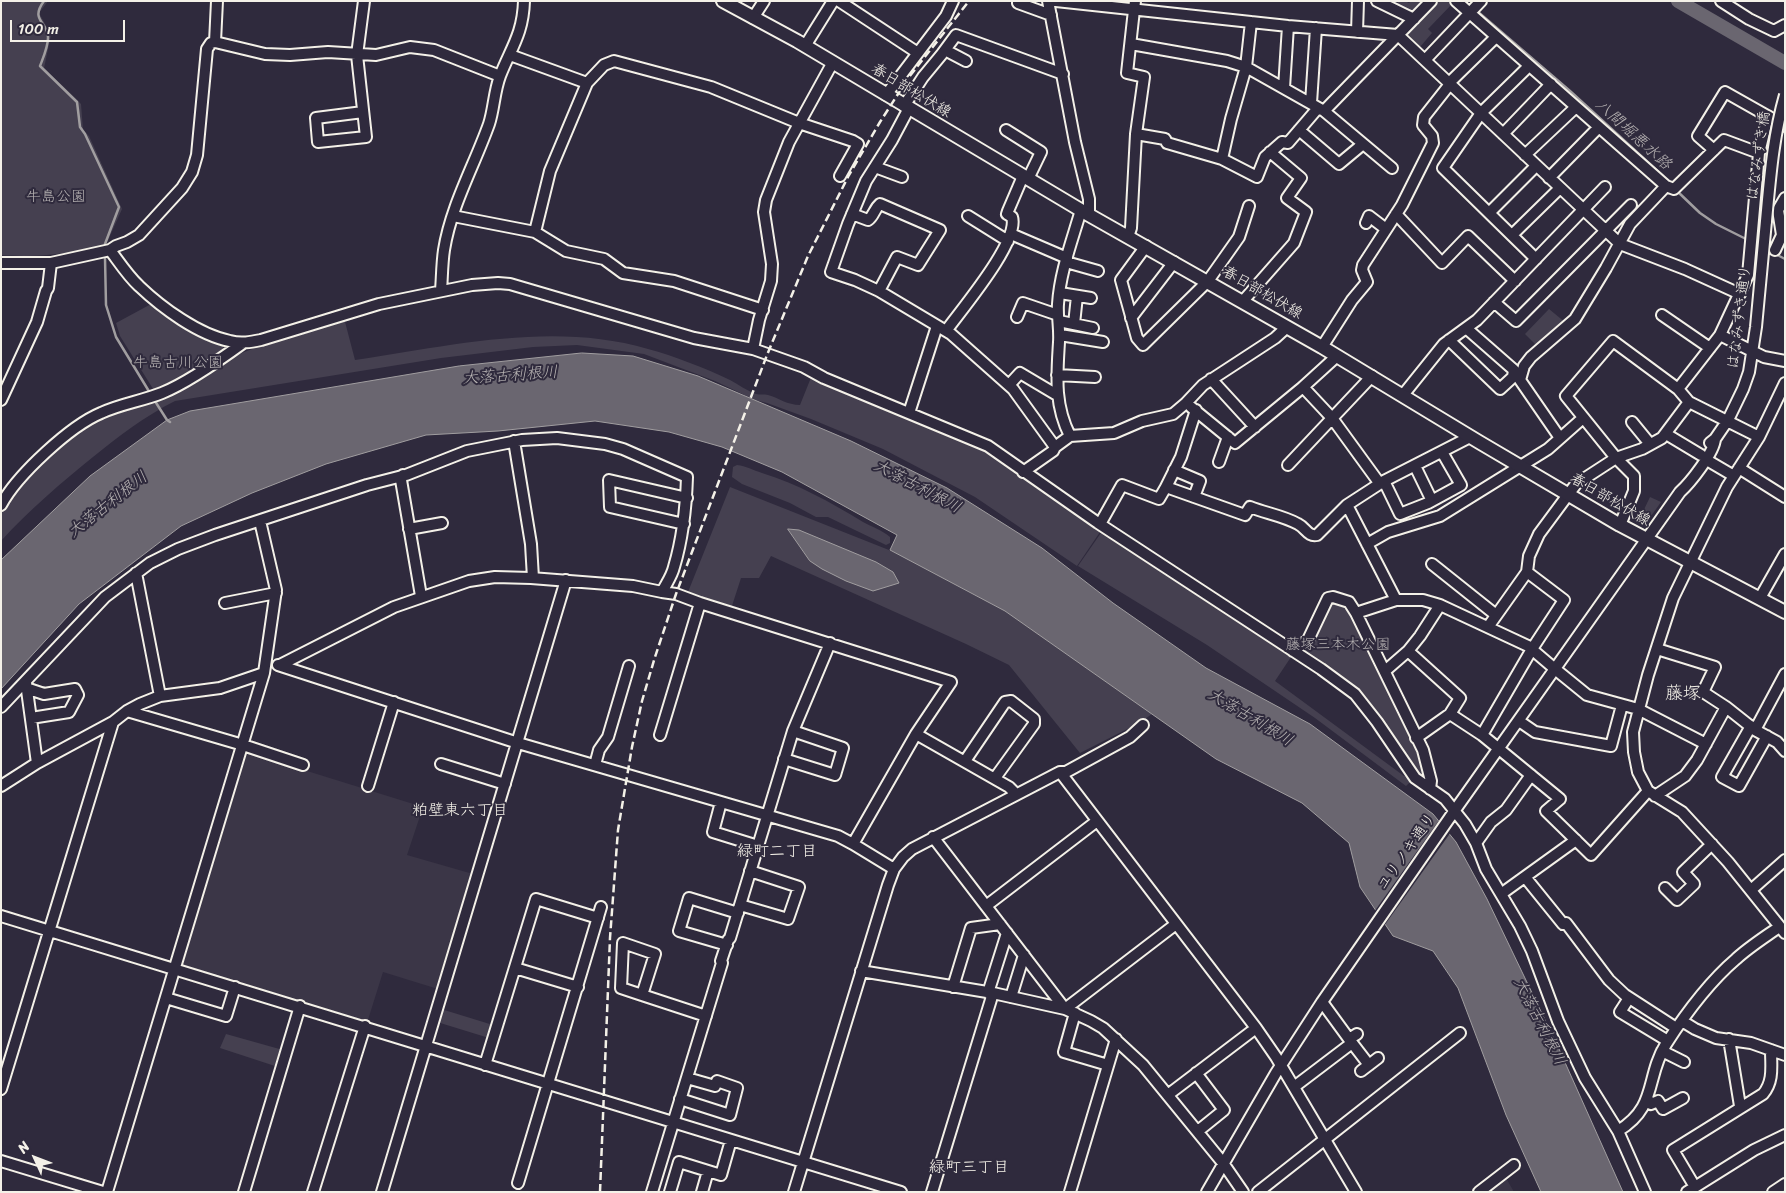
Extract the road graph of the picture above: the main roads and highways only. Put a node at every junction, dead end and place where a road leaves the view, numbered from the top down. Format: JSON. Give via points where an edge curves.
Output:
{"nodes":[{"id":1,"x":723,"y":1,"type":"edge"},
{"id":2,"x":1785,"y":612,"type":"edge"}],
"edges":[{"from":1,"to":2,"type":"main road","name":"春日部松伏線","via":[[1372,376],[1568,496]]}]}
